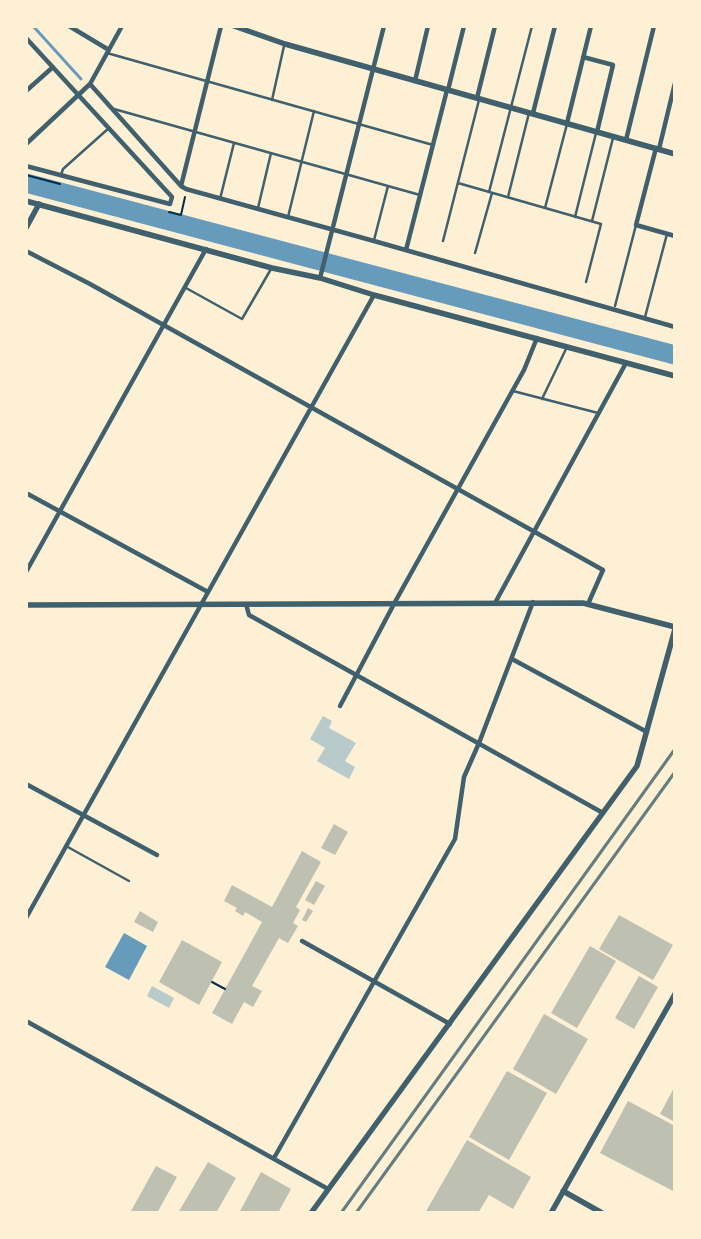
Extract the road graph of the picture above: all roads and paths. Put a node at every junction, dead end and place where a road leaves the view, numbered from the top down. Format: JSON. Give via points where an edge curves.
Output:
{"nodes":[{"id":1,"x":69,"y":26,"type":"edge"},
{"id":2,"x":122,"y":26,"type":"edge"},
{"id":3,"x":221,"y":26,"type":"edge"},
{"id":4,"x":384,"y":26,"type":"edge"},
{"id":5,"x":428,"y":26,"type":"edge"},
{"id":6,"x":464,"y":26,"type":"edge"},
{"id":7,"x":496,"y":26,"type":"edge"},
{"id":8,"x":532,"y":26,"type":"edge"},
{"id":9,"x":555,"y":26,"type":"edge"},
{"id":10,"x":591,"y":26,"type":"edge"},
{"id":11,"x":654,"y":26,"type":"edge"},
{"id":12,"x":237,"y":27,"type":"edge"},
{"id":13,"x":26,"y":38,"type":"edge"},
{"id":14,"x":285,"y":44,"type":"junction"},
{"id":15,"x":108,"y":52,"type":"junction"},
{"id":16,"x":584,"y":57,"type":"junction"},
{"id":17,"x":53,"y":66,"type":"junction"},
{"id":18,"x":373,"y":68,"type":"junction"},
{"id":19,"x":208,"y":81,"type":"junction"},
{"id":20,"x":415,"y":81,"type":"junction"},
{"id":21,"x":675,"y":83,"type":"edge"},
{"id":22,"x":90,"y":84,"type":"junction"},
{"id":23,"x":447,"y":90,"type":"junction"},
{"id":24,"x":26,"y":91,"type":"edge"},
{"id":25,"x":80,"y":96,"type":"junction"},
{"id":26,"x":478,"y":98,"type":"junction"},
{"id":27,"x":272,"y":100,"type":"junction"},
{"id":28,"x":511,"y":107,"type":"junction"},
{"id":29,"x":111,"y":108,"type":"junction"},
{"id":30,"x":314,"y":111,"type":"junction"},
{"id":31,"x":531,"y":112,"type":"junction"},
{"id":32,"x":567,"y":123,"type":"junction"},
{"id":33,"x":359,"y":124,"type":"junction"},
{"id":34,"x":109,"y":128,"type":"junction"},
{"id":35,"x":195,"y":132,"type":"junction"},
{"id":36,"x":597,"y":132,"type":"junction"},
{"id":37,"x":614,"y":137,"type":"junction"},
{"id":38,"x":626,"y":140,"type":"junction"},
{"id":39,"x":234,"y":143,"type":"junction"},
{"id":40,"x":26,"y":144,"type":"edge"},
{"id":41,"x":433,"y":145,"type":"junction"},
{"id":42,"x":657,"y":149,"type":"junction"},
{"id":43,"x":271,"y":153,"type":"junction"},
{"id":44,"x":675,"y":154,"type":"edge"},
{"id":45,"x":301,"y":162,"type":"junction"},
{"id":46,"x":26,"y":166,"type":"edge"},
{"id":47,"x":346,"y":174,"type":"junction"},
{"id":48,"x":61,"y":175,"type":"junction"},
{"id":49,"x":458,"y":183,"type":"junction"},
{"id":50,"x":181,"y":186,"type":"junction"},
{"id":51,"x":388,"y":186,"type":"junction"},
{"id":52,"x":490,"y":192,"type":"junction"},
{"id":53,"x":420,"y":195,"type":"junction"},
{"id":54,"x":508,"y":197,"type":"junction"},
{"id":55,"x":220,"y":199,"type":"junction"},
{"id":56,"x":26,"y":201,"type":"edge"},
{"id":57,"x":39,"y":204,"type":"junction"},
{"id":58,"x":545,"y":208,"type":"junction"},
{"id":59,"x":257,"y":209,"type":"junction"},
{"id":60,"x":288,"y":217,"type":"junction"},
{"id":61,"x":575,"y":217,"type":"junction"},
{"id":62,"x":592,"y":222,"type":"junction"},
{"id":63,"x":636,"y":225,"type":"junction"},
{"id":64,"x":26,"y":228,"type":"edge"},
{"id":65,"x":332,"y":230,"type":"junction"},
{"id":66,"x":666,"y":234,"type":"junction"},
{"id":67,"x":675,"y":236,"type":"edge"},
{"id":68,"x":374,"y":241,"type":"junction"},
{"id":69,"x":443,"y":241,"type":"dead end"},
{"id":70,"x":206,"y":249,"type":"junction"},
{"id":71,"x":406,"y":250,"type":"junction"},
{"id":72,"x":26,"y":251,"type":"edge"},
{"id":73,"x":475,"y":254,"type":"dead end"},
{"id":74,"x":272,"y":268,"type":"junction"},
{"id":75,"x":320,"y":275,"type":"junction"},
{"id":76,"x":586,"y":282,"type":"dead end"},
{"id":77,"x":186,"y":288,"type":"junction"},
{"id":78,"x":374,"y":295,"type":"junction"},
{"id":79,"x":615,"y":306,"type":"dead end"},
{"id":80,"x":644,"y":318,"type":"junction"},
{"id":81,"x":164,"y":326,"type":"junction"},
{"id":82,"x":675,"y":327,"type":"edge"},
{"id":83,"x":537,"y":338,"type":"junction"},
{"id":84,"x":567,"y":346,"type":"junction"},
{"id":85,"x":626,"y":362,"type":"junction"},
{"id":86,"x":675,"y":376,"type":"edge"},
{"id":87,"x":512,"y":391,"type":"junction"},
{"id":88,"x":542,"y":399,"type":"junction"},
{"id":89,"x":311,"y":408,"type":"junction"},
{"id":90,"x":598,"y":413,"type":"junction"},
{"id":91,"x":458,"y":489,"type":"junction"},
{"id":92,"x":26,"y":492,"type":"edge"},
{"id":93,"x":59,"y":511,"type":"junction"},
{"id":94,"x":534,"y":532,"type":"junction"},
{"id":95,"x":26,"y":572,"type":"edge"},
{"id":96,"x":208,"y":592,"type":"junction"},
{"id":97,"x":395,"y":602,"type":"junction"},
{"id":98,"x":533,"y":602,"type":"junction"},
{"id":99,"x":202,"y":603,"type":"junction"},
{"id":100,"x":494,"y":603,"type":"junction"},
{"id":101,"x":26,"y":604,"type":"edge"},
{"id":102,"x":246,"y":604,"type":"junction"},
{"id":103,"x":588,"y":604,"type":"junction"},
{"id":104,"x":675,"y":628,"type":"edge"},
{"id":105,"x":512,"y":659,"type":"junction"},
{"id":106,"x":356,"y":674,"type":"junction"},
{"id":107,"x":340,"y":706,"type":"dead end"},
{"id":108,"x":647,"y":732,"type":"junction"},
{"id":109,"x":480,"y":743,"type":"junction"},
{"id":110,"x":26,"y":784,"type":"edge"},
{"id":111,"x":604,"y":813,"type":"junction"},
{"id":112,"x":84,"y":814,"type":"junction"},
{"id":113,"x":66,"y":846,"type":"junction"},
{"id":114,"x":157,"y":855,"type":"dead end"},
{"id":115,"x":129,"y":881,"type":"dead end"},
{"id":116,"x":26,"y":918,"type":"edge"},
{"id":117,"x":302,"y":940,"type":"dead end"},
{"id":118,"x":374,"y":980,"type":"junction"},
{"id":119,"x":212,"y":982,"type":"dead end"},
{"id":120,"x":225,"y":989,"type":"dead end"},
{"id":121,"x":674,"y":996,"type":"edge"},
{"id":122,"x":26,"y":1021,"type":"edge"},
{"id":123,"x":450,"y":1024,"type":"junction"},
{"id":124,"x":274,"y":1158,"type":"junction"},
{"id":125,"x":328,"y":1189,"type":"junction"},
{"id":126,"x":563,"y":1191,"type":"junction"},
{"id":127,"x":311,"y":1213,"type":"edge"},
{"id":128,"x":551,"y":1213,"type":"edge"},
{"id":129,"x":602,"y":1213,"type":"edge"}],
"edges":[{"from":1,"to":15,"type":"street"},
{"from":2,"to":15,"type":"street"},
{"from":3,"to":19,"type":"street"},
{"from":4,"to":18,"type":"street"},
{"from":5,"to":20,"type":"street"},
{"from":6,"to":23,"type":"street"},
{"from":7,"to":26,"type":"street"},
{"from":8,"to":28,"type":"lane"},
{"from":9,"to":31,"type":"street"},
{"from":10,"to":16,"type":"street"},
{"from":11,"to":38,"type":"street"},
{"from":12,"to":14,"type":"street"},
{"from":13,"to":17,"type":"street"},
{"from":14,"to":18,"type":"street"},
{"from":14,"to":27,"type":"lane"},
{"from":15,"to":19,"type":"lane"},
{"from":15,"to":22,"type":"street"},
{"from":16,"to":32,"type":"street"},
{"from":16,"to":36,"type":"street","via":[[613,65]]},
{"from":17,"to":24,"type":"street"},
{"from":17,"to":25,"type":"street"},
{"from":18,"to":20,"type":"street"},
{"from":18,"to":33,"type":"street"},
{"from":19,"to":27,"type":"lane"},
{"from":19,"to":35,"type":"street"},
{"from":20,"to":23,"type":"street"},
{"from":21,"to":42,"type":"street"},
{"from":22,"to":25,"type":"street"},
{"from":22,"to":29,"type":"street"},
{"from":23,"to":26,"type":"street"},
{"from":23,"to":41,"type":"street"},
{"from":25,"to":34,"type":"street"},
{"from":25,"to":40,"type":"street"},
{"from":26,"to":28,"type":"street"},
{"from":26,"to":49,"type":"lane"},
{"from":27,"to":30,"type":"lane"},
{"from":28,"to":31,"type":"street"},
{"from":28,"to":52,"type":"lane"},
{"from":29,"to":35,"type":"lane"},
{"from":29,"to":50,"type":"street"},
{"from":30,"to":33,"type":"lane"},
{"from":30,"to":45,"type":"lane"},
{"from":31,"to":32,"type":"street"},
{"from":31,"to":54,"type":"lane"},
{"from":32,"to":36,"type":"street"},
{"from":32,"to":58,"type":"lane"},
{"from":33,"to":41,"type":"lane"},
{"from":33,"to":47,"type":"street"},
{"from":34,"to":48,"type":"lane","via":[[63,169]]},
{"from":34,"to":48,"type":"street","via":[[172,197],[170,204]]},
{"from":35,"to":39,"type":"lane"},
{"from":35,"to":50,"type":"street"},
{"from":36,"to":37,"type":"street"},
{"from":36,"to":61,"type":"lane"},
{"from":37,"to":38,"type":"street"},
{"from":37,"to":62,"type":"lane"},
{"from":38,"to":42,"type":"street"},
{"from":39,"to":43,"type":"lane"},
{"from":39,"to":55,"type":"lane"},
{"from":41,"to":53,"type":"street"},
{"from":42,"to":44,"type":"street"},
{"from":42,"to":63,"type":"street"},
{"from":43,"to":45,"type":"lane"},
{"from":43,"to":59,"type":"lane"},
{"from":45,"to":47,"type":"lane"},
{"from":45,"to":60,"type":"lane"},
{"from":46,"to":48,"type":"street"},
{"from":47,"to":51,"type":"lane"},
{"from":47,"to":65,"type":"street"},
{"from":49,"to":52,"type":"lane"},
{"from":49,"to":69,"type":"lane"},
{"from":50,"to":55,"type":"street"},
{"from":51,"to":53,"type":"lane"},
{"from":51,"to":68,"type":"lane"},
{"from":52,"to":54,"type":"lane"},
{"from":52,"to":73,"type":"lane"},
{"from":53,"to":71,"type":"street"},
{"from":54,"to":58,"type":"lane"},
{"from":55,"to":59,"type":"street"},
{"from":56,"to":57,"type":"street"},
{"from":57,"to":64,"type":"street"},
{"from":57,"to":70,"type":"street"},
{"from":58,"to":61,"type":"lane"},
{"from":59,"to":60,"type":"street"},
{"from":60,"to":65,"type":"street"},
{"from":61,"to":62,"type":"lane"},
{"from":62,"to":76,"type":"lane","via":[[601,224]]},
{"from":63,"to":66,"type":"street"},
{"from":63,"to":79,"type":"lane"},
{"from":65,"to":68,"type":"street"},
{"from":65,"to":75,"type":"street"},
{"from":66,"to":67,"type":"street"},
{"from":66,"to":80,"type":"lane"},
{"from":68,"to":71,"type":"street"},
{"from":70,"to":74,"type":"street"},
{"from":70,"to":77,"type":"street"},
{"from":71,"to":80,"type":"street"},
{"from":72,"to":81,"type":"street"},
{"from":74,"to":75,"type":"street"},
{"from":74,"to":77,"type":"lane","via":[[242,319]]},
{"from":75,"to":78,"type":"street"},
{"from":77,"to":81,"type":"street"},
{"from":78,"to":83,"type":"street"},
{"from":78,"to":89,"type":"street"},
{"from":80,"to":82,"type":"street"},
{"from":81,"to":89,"type":"street"},
{"from":81,"to":93,"type":"street"},
{"from":83,"to":84,"type":"street"},
{"from":83,"to":87,"type":"street"},
{"from":84,"to":85,"type":"street"},
{"from":84,"to":88,"type":"lane"},
{"from":85,"to":86,"type":"street"},
{"from":85,"to":90,"type":"street"},
{"from":87,"to":88,"type":"lane"},
{"from":87,"to":91,"type":"street"},
{"from":88,"to":90,"type":"lane"},
{"from":89,"to":91,"type":"street"},
{"from":89,"to":96,"type":"street"},
{"from":90,"to":94,"type":"street"},
{"from":91,"to":94,"type":"street"},
{"from":91,"to":97,"type":"street"},
{"from":92,"to":93,"type":"street"},
{"from":93,"to":95,"type":"street"},
{"from":93,"to":96,"type":"street"},
{"from":94,"to":100,"type":"street"},
{"from":94,"to":103,"type":"street","via":[[603,570]]},
{"from":96,"to":99,"type":"street"},
{"from":97,"to":100,"type":"street"},
{"from":97,"to":102,"type":"street"},
{"from":97,"to":106,"type":"street"},
{"from":98,"to":100,"type":"street"},
{"from":98,"to":103,"type":"street"},
{"from":98,"to":105,"type":"street"},
{"from":99,"to":101,"type":"street"},
{"from":99,"to":102,"type":"street"},
{"from":99,"to":112,"type":"street"},
{"from":102,"to":106,"type":"street","via":[[249,614]]},
{"from":103,"to":104,"type":"street"},
{"from":104,"to":108,"type":"street"},
{"from":105,"to":108,"type":"street"},
{"from":105,"to":109,"type":"street"},
{"from":106,"to":107,"type":"street"},
{"from":106,"to":109,"type":"street"},
{"from":108,"to":111,"type":"street","via":[[637,766]]},
{"from":109,"to":111,"type":"street"},
{"from":109,"to":118,"type":"street","via":[[464,777],[455,838]]},
{"from":110,"to":112,"type":"street"},
{"from":111,"to":123,"type":"street"},
{"from":112,"to":113,"type":"street"},
{"from":112,"to":114,"type":"street"},
{"from":113,"to":115,"type":"lane"},
{"from":113,"to":116,"type":"street"},
{"from":117,"to":118,"type":"street"},
{"from":118,"to":123,"type":"street"},
{"from":118,"to":124,"type":"street"},
{"from":119,"to":120,"type":"path"},
{"from":121,"to":126,"type":"street"},
{"from":122,"to":124,"type":"street"},
{"from":123,"to":125,"type":"street"},
{"from":124,"to":125,"type":"street"},
{"from":125,"to":127,"type":"street"},
{"from":126,"to":128,"type":"street"},
{"from":126,"to":129,"type":"street"}]}
